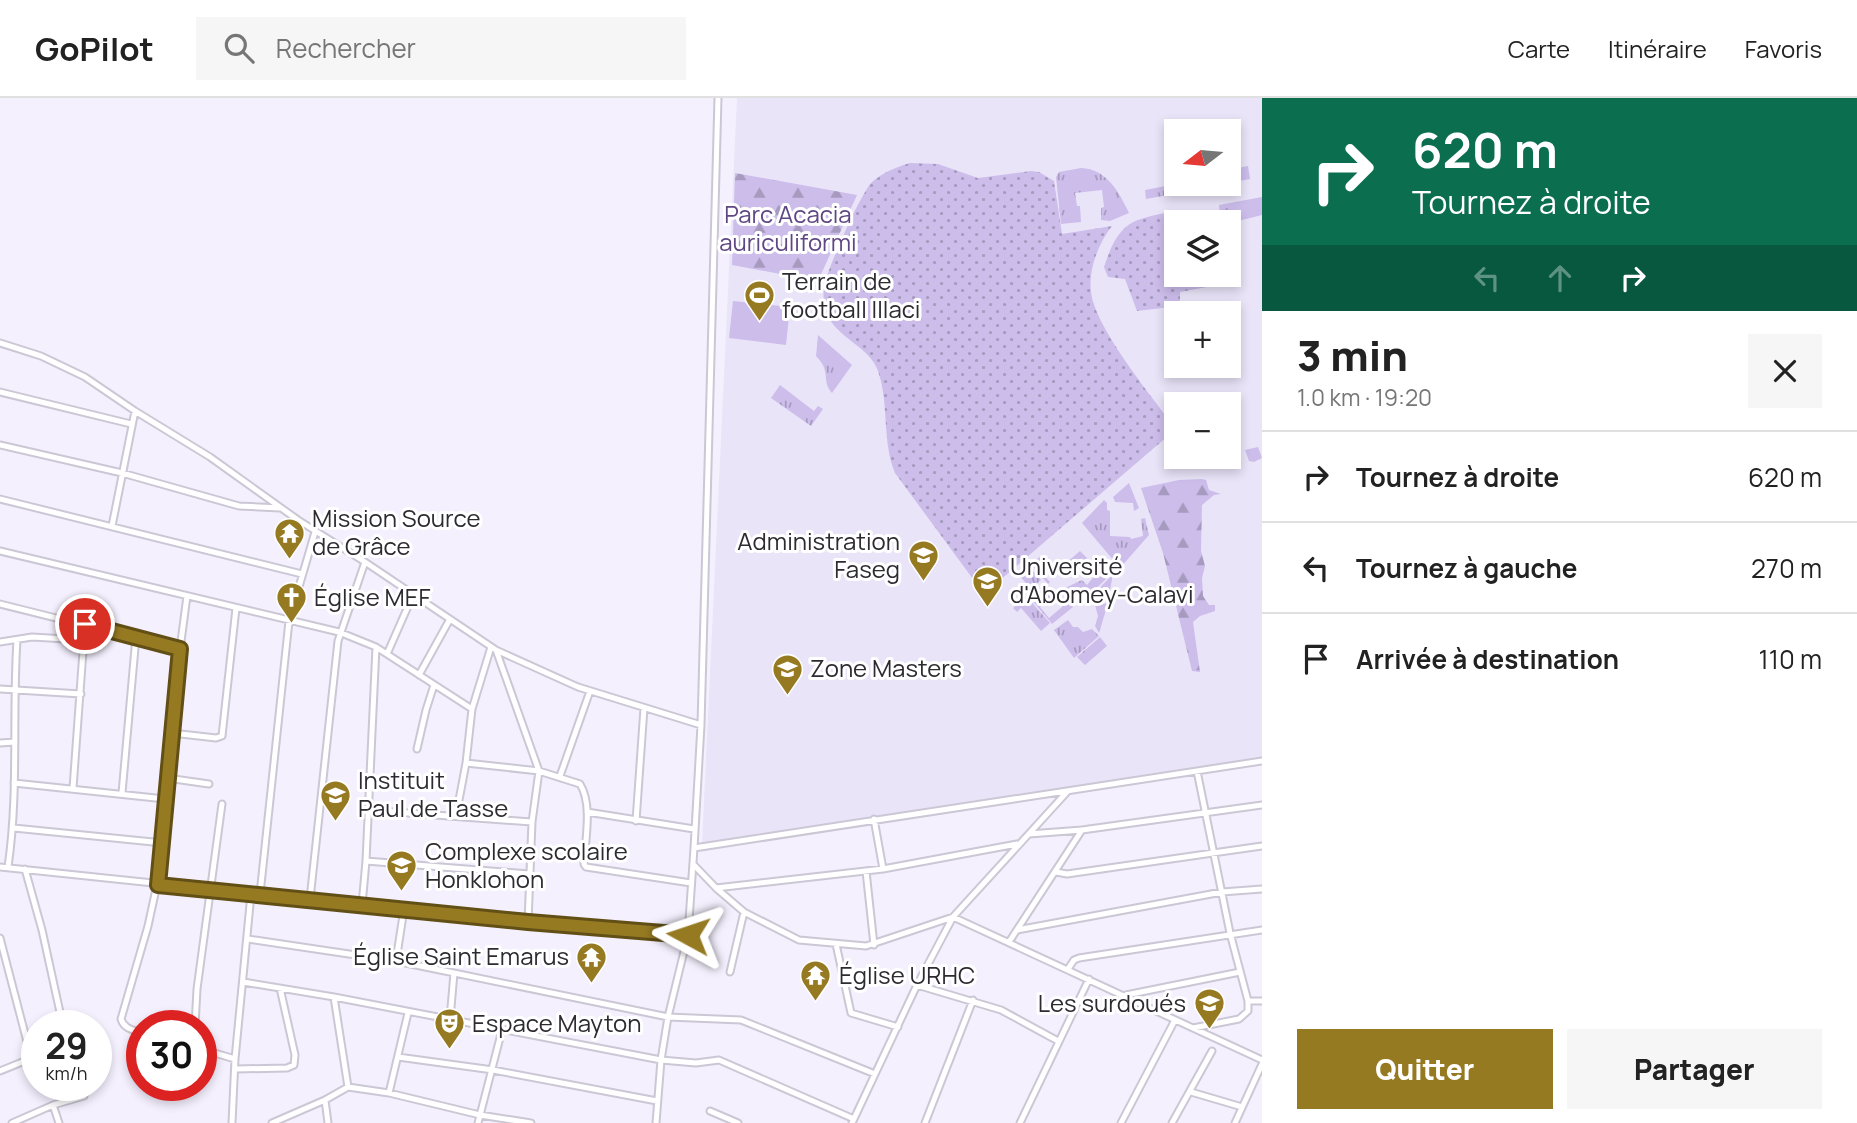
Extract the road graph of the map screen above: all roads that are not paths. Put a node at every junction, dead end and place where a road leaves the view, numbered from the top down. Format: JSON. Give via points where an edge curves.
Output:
{"nodes":[{"id":1,"x":718,"y":98,"type":"edge"},
{"id":2,"x":0,"y":343,"type":"edge"},
{"id":3,"x":0,"y":392,"type":"edge"},
{"id":4,"x":135,"y":411,"type":"junction"},
{"id":5,"x":131,"y":424,"type":"junction"},
{"id":6,"x":0,"y":445,"type":"edge"},
{"id":7,"x":122,"y":473,"type":"junction"},
{"id":8,"x":0,"y":499,"type":"edge"},
{"id":9,"x":280,"y":508,"type":"junction"},
{"id":10,"x":112,"y":526,"type":"junction"},
{"id":11,"x":315,"y":531,"type":"junction"},
{"id":12,"x":0,"y":551,"type":"edge"},
{"id":13,"x":365,"y":562,"type":"junction"},
{"id":14,"x":302,"y":574,"type":"junction"},
{"id":15,"x":413,"y":595,"type":"junction"},
{"id":16,"x":187,"y":596,"type":"junction"},
{"id":17,"x":0,"y":604,"type":"edge"},
{"id":18,"x":236,"y":608,"type":"junction"},
{"id":19,"x":450,"y":619,"type":"junction"},
{"id":20,"x":289,"y":621,"type":"junction"},
{"id":21,"x":85,"y":624,"type":"junction"},
{"id":22,"x":339,"y":632,"type":"junction"},
{"id":23,"x":136,"y":637,"type":"junction"},
{"id":24,"x":17,"y":640,"type":"junction"},
{"id":25,"x":83,"y":640,"type":"junction"},
{"id":26,"x":0,"y":642,"type":"edge"},
{"id":27,"x":376,"y":647,"type":"junction"},
{"id":28,"x":494,"y":648,"type":"junction"},
{"id":29,"x":180,"y":649,"type":"junction"},
{"id":30,"x":387,"y":654,"type":"junction"},
{"id":31,"x":419,"y":675,"type":"junction"},
{"id":32,"x":434,"y":685,"type":"junction"},
{"id":33,"x":0,"y":689,"type":"edge"},
{"id":34,"x":13,"y":690,"type":"junction"},
{"id":35,"x":590,"y":691,"type":"junction"},
{"id":36,"x":81,"y":694,"type":"junction"},
{"id":37,"x":645,"y":708,"type":"junction"},
{"id":38,"x":472,"y":709,"type":"junction"},
{"id":39,"x":701,"y":725,"type":"junction"},
{"id":40,"x":172,"y":733,"type":"junction"},
{"id":41,"x":0,"y":743,"type":"edge"},
{"id":42,"x":15,"y":743,"type":"junction"},
{"id":43,"x":417,"y":749,"type":"dead end"},
{"id":44,"x":1262,"y":761,"type":"edge"},
{"id":45,"x":466,"y":763,"type":"junction"},
{"id":46,"x":539,"y":771,"type":"junction"},
{"id":47,"x":1196,"y":771,"type":"junction"},
{"id":48,"x":560,"y":776,"type":"junction"},
{"id":49,"x":167,"y":778,"type":"junction"},
{"id":50,"x":14,"y":783,"type":"junction"},
{"id":51,"x":209,"y":784,"type":"dead end"},
{"id":52,"x":73,"y":788,"type":"junction"},
{"id":53,"x":1067,"y":792,"type":"junction"},
{"id":54,"x":122,"y":793,"type":"junction"},
{"id":55,"x":165,"y":799,"type":"junction"},
{"id":56,"x":222,"y":804,"type":"dead end"},
{"id":57,"x":1262,"y":805,"type":"edge"},
{"id":58,"x":367,"y":810,"type":"junction"},
{"id":59,"x":587,"y":812,"type":"junction"},
{"id":60,"x":1204,"y":813,"type":"junction"},
{"id":61,"x":456,"y":816,"type":"junction"},
{"id":62,"x":874,"y":819,"type":"junction"},
{"id":63,"x":636,"y":821,"type":"junction"},
{"id":64,"x":532,"y":822,"type":"junction"},
{"id":65,"x":13,"y":828,"type":"junction"},
{"id":66,"x":694,"y":829,"type":"junction"},
{"id":67,"x":1082,"y":830,"type":"junction"},
{"id":68,"x":1029,"y":834,"type":"junction"},
{"id":69,"x":163,"y":843,"type":"junction"},
{"id":70,"x":1017,"y":844,"type":"junction"},
{"id":71,"x":1262,"y":846,"type":"edge"},
{"id":72,"x":694,"y":848,"type":"junction"},
{"id":73,"x":1212,"y":853,"type":"junction"},
{"id":74,"x":366,"y":861,"type":"junction"},
{"id":75,"x":693,"y":864,"type":"junction"},
{"id":76,"x":0,"y":867,"type":"edge"},
{"id":77,"x":8,"y":867,"type":"junction"},
{"id":78,"x":25,"y":869,"type":"junction"},
{"id":79,"x":883,"y":869,"type":"junction"},
{"id":80,"x":866,"y":871,"type":"junction"},
{"id":81,"x":1056,"y":872,"type":"junction"},
{"id":82,"x":529,"y":874,"type":"junction"},
{"id":83,"x":691,"y":883,"type":"junction"},
{"id":84,"x":158,"y":885,"type":"junction"},
{"id":85,"x":716,"y":888,"type":"junction"},
{"id":86,"x":1262,"y":889,"type":"edge"},
{"id":87,"x":211,"y":890,"type":"junction"},
{"id":88,"x":1222,"y":892,"type":"junction"},
{"id":89,"x":251,"y":894,"type":"junction"},
{"id":90,"x":260,"y":894,"type":"junction"},
{"id":91,"x":310,"y":899,"type":"junction"},
{"id":92,"x":362,"y":905,"type":"junction"},
{"id":93,"x":404,"y":909,"type":"junction"},
{"id":94,"x":744,"y":912,"type":"junction"},
{"id":95,"x":953,"y":917,"type":"junction"},
{"id":96,"x":528,"y":922,"type":"junction"},
{"id":97,"x":1017,"y":930,"type":"junction"},
{"id":98,"x":1262,"y":930,"type":"edge"},
{"id":99,"x":1230,"y":933,"type":"junction"},
{"id":100,"x":688,"y":935,"type":"junction"},
{"id":101,"x":0,"y":938,"type":"edge"},
{"id":102,"x":248,"y":939,"type":"junction"},
{"id":103,"x":1009,"y":942,"type":"junction"},
{"id":104,"x":836,"y":944,"type":"junction"},
{"id":105,"x":874,"y":945,"type":"junction"},
{"id":106,"x":396,"y":961,"type":"junction"},
{"id":107,"x":1068,"y":970,"type":"junction"},
{"id":108,"x":730,"y":972,"type":"dead end"},
{"id":109,"x":1240,"y":972,"type":"junction"},
{"id":110,"x":454,"y":973,"type":"junction"},
{"id":111,"x":1089,"y":979,"type":"junction"},
{"id":112,"x":243,"y":982,"type":"junction"},
{"id":113,"x":917,"y":985,"type":"junction"},
{"id":114,"x":280,"y":988,"type":"junction"},
{"id":115,"x":1125,"y":995,"type":"junction"},
{"id":116,"x":334,"y":997,"type":"junction"},
{"id":117,"x":972,"y":1000,"type":"junction"},
{"id":118,"x":1248,"y":1002,"type":"junction"},
{"id":119,"x":1262,"y":1002,"type":"edge"},
{"id":120,"x":60,"y":1010,"type":"edge"},
{"id":121,"x":196,"y":1010,"type":"edge"},
{"id":122,"x":21,"y":1011,"type":"edge"},
{"id":123,"x":408,"y":1013,"type":"junction"},
{"id":124,"x":668,"y":1017,"type":"junction"},
{"id":125,"x":450,"y":1019,"type":"junction"},
{"id":126,"x":1175,"y":1020,"type":"junction"},
{"id":127,"x":126,"y":1027,"type":"edge"},
{"id":128,"x":898,"y":1027,"type":"junction"},
{"id":129,"x":1193,"y":1028,"type":"junction"},
{"id":130,"x":502,"y":1030,"type":"junction"},
{"id":131,"x":1058,"y":1041,"type":"junction"},
{"id":132,"x":1212,"y":1051,"type":"dead end"},
{"id":133,"x":217,"y":1054,"type":"edge"},
{"id":134,"x":398,"y":1057,"type":"junction"},
{"id":135,"x":236,"y":1059,"type":"junction"},
{"id":136,"x":661,"y":1060,"type":"junction"},
{"id":137,"x":21,"y":1062,"type":"edge"},
{"id":138,"x":1262,"y":1062,"type":"edge"},
{"id":139,"x":236,"y":1069,"type":"junction"},
{"id":140,"x":493,"y":1070,"type":"junction"},
{"id":141,"x":0,"y":1071,"type":"edge"},
{"id":142,"x":876,"y":1074,"type":"junction"},
{"id":143,"x":348,"y":1087,"type":"junction"},
{"id":144,"x":1191,"y":1092,"type":"junction"},
{"id":145,"x":389,"y":1093,"type":"junction"},
{"id":146,"x":67,"y":1101,"type":"edge"},
{"id":147,"x":325,"y":1101,"type":"junction"},
{"id":148,"x":657,"y":1101,"type":"junction"},
{"id":149,"x":53,"y":1105,"type":"junction"},
{"id":150,"x":1242,"y":1107,"type":"junction"},
{"id":151,"x":710,"y":1111,"type":"dead end"},
{"id":152,"x":480,"y":1115,"type":"junction"},
{"id":153,"x":285,"y":1120,"type":"edge"},
{"id":154,"x":853,"y":1121,"type":"edge"},
{"id":155,"x":12,"y":1123,"type":"edge"},
{"id":156,"x":59,"y":1123,"type":"edge"},
{"id":157,"x":232,"y":1123,"type":"edge"},
{"id":158,"x":272,"y":1123,"type":"edge"},
{"id":159,"x":328,"y":1123,"type":"edge"},
{"id":160,"x":478,"y":1123,"type":"edge"},
{"id":161,"x":531,"y":1123,"type":"edge"},
{"id":162,"x":656,"y":1123,"type":"edge"},
{"id":163,"x":738,"y":1123,"type":"edge"},
{"id":164,"x":925,"y":1123,"type":"edge"},
{"id":165,"x":1020,"y":1123,"type":"edge"},
{"id":166,"x":1121,"y":1123,"type":"edge"},
{"id":167,"x":1172,"y":1123,"type":"edge"},
{"id":168,"x":1235,"y":1123,"type":"edge"}],
"edges":[{"from":1,"to":39,"type":"street"},
{"from":2,"to":4,"type":"street","via":[[74,371]]},
{"from":3,"to":5,"type":"street"},
{"from":4,"to":5,"type":"street"},
{"from":4,"to":9,"type":"street"},
{"from":5,"to":7,"type":"street"},
{"from":6,"to":7,"type":"street"},
{"from":7,"to":9,"type":"street","via":[[239,506]]},
{"from":7,"to":10,"type":"street"},
{"from":8,"to":10,"type":"street"},
{"from":9,"to":11,"type":"street"},
{"from":10,"to":14,"type":"street"},
{"from":11,"to":13,"type":"street"},
{"from":11,"to":14,"type":"street"},
{"from":12,"to":16,"type":"street"},
{"from":13,"to":15,"type":"street"},
{"from":13,"to":22,"type":"street"},
{"from":14,"to":20,"type":"street"},
{"from":15,"to":19,"type":"street"},
{"from":15,"to":30,"type":"street"},
{"from":16,"to":18,"type":"street"},
{"from":16,"to":29,"type":"street"},
{"from":17,"to":21,"type":"street"},
{"from":18,"to":20,"type":"street"},
{"from":18,"to":40,"type":"street","via":[[222,736]]},
{"from":19,"to":28,"type":"street"},
{"from":19,"to":31,"type":"street"},
{"from":20,"to":22,"type":"street"},
{"from":20,"to":90,"type":"street"},
{"from":21,"to":23,"type":"street"},
{"from":21,"to":25,"type":"street"},
{"from":22,"to":27,"type":"street"},
{"from":22,"to":91,"type":"street"},
{"from":23,"to":29,"type":"street"},
{"from":23,"to":54,"type":"street"},
{"from":24,"to":25,"type":"street"},
{"from":24,"to":26,"type":"street"},
{"from":24,"to":34,"type":"street"},
{"from":25,"to":36,"type":"street"},
{"from":27,"to":30,"type":"street"},
{"from":27,"to":58,"type":"street"},
{"from":28,"to":35,"type":"street"},
{"from":28,"to":38,"type":"street"},
{"from":28,"to":46,"type":"street"},
{"from":29,"to":40,"type":"street"},
{"from":30,"to":31,"type":"street"},
{"from":31,"to":32,"type":"street"},
{"from":32,"to":38,"type":"street"},
{"from":32,"to":43,"type":"street"},
{"from":33,"to":34,"type":"street"},
{"from":34,"to":36,"type":"street"},
{"from":34,"to":42,"type":"street"},
{"from":35,"to":37,"type":"street"},
{"from":35,"to":48,"type":"street"},
{"from":36,"to":52,"type":"street"},
{"from":37,"to":39,"type":"street"},
{"from":37,"to":63,"type":"street"},
{"from":38,"to":45,"type":"street"},
{"from":39,"to":66,"type":"street"},
{"from":40,"to":49,"type":"street"},
{"from":41,"to":42,"type":"street"},
{"from":42,"to":50,"type":"street"},
{"from":44,"to":47,"type":"street"},
{"from":45,"to":46,"type":"street"},
{"from":45,"to":61,"type":"street"},
{"from":46,"to":48,"type":"street"},
{"from":46,"to":64,"type":"street"},
{"from":47,"to":53,"type":"street"},
{"from":47,"to":60,"type":"street"},
{"from":48,"to":59,"type":"street","via":[[580,783]]},
{"from":49,"to":51,"type":"street"},
{"from":49,"to":55,"type":"street"},
{"from":50,"to":52,"type":"street"},
{"from":50,"to":65,"type":"street"},
{"from":52,"to":54,"type":"street"},
{"from":53,"to":62,"type":"street"},
{"from":53,"to":68,"type":"street"},
{"from":54,"to":55,"type":"street"},
{"from":55,"to":69,"type":"street"},
{"from":56,"to":87,"type":"street"},
{"from":57,"to":60,"type":"street"},
{"from":58,"to":61,"type":"street"},
{"from":58,"to":74,"type":"street"},
{"from":59,"to":63,"type":"street"},
{"from":59,"to":83,"type":"street","via":[[586,867]]},
{"from":60,"to":67,"type":"street"},
{"from":60,"to":73,"type":"street"},
{"from":61,"to":64,"type":"street"},
{"from":62,"to":72,"type":"street"},
{"from":62,"to":79,"type":"street"},
{"from":63,"to":66,"type":"street"},
{"from":64,"to":82,"type":"street"},
{"from":65,"to":69,"type":"street"},
{"from":65,"to":77,"type":"street"},
{"from":66,"to":72,"type":"street"},
{"from":67,"to":68,"type":"street"},
{"from":67,"to":81,"type":"street"},
{"from":68,"to":70,"type":"street"},
{"from":69,"to":84,"type":"street"},
{"from":70,"to":79,"type":"street"},
{"from":70,"to":95,"type":"street"},
{"from":71,"to":73,"type":"street"},
{"from":72,"to":75,"type":"street"},
{"from":73,"to":81,"type":"street"},
{"from":73,"to":88,"type":"street"},
{"from":74,"to":82,"type":"street"},
{"from":74,"to":92,"type":"street"},
{"from":75,"to":83,"type":"street"},
{"from":75,"to":85,"type":"street"},
{"from":76,"to":77,"type":"street"},
{"from":77,"to":78,"type":"street"},
{"from":78,"to":84,"type":"street"},
{"from":78,"to":120,"type":"street"},
{"from":79,"to":80,"type":"street"},
{"from":80,"to":85,"type":"street"},
{"from":80,"to":105,"type":"street"},
{"from":81,"to":97,"type":"street"},
{"from":82,"to":96,"type":"street"},
{"from":83,"to":100,"type":"street"},
{"from":84,"to":87,"type":"street"},
{"from":84,"to":127,"type":"street","via":[[121,1019]]},
{"from":85,"to":94,"type":"street"},
{"from":86,"to":88,"type":"street"},
{"from":87,"to":89,"type":"street"},
{"from":87,"to":121,"type":"street"},
{"from":88,"to":97,"type":"street"},
{"from":88,"to":99,"type":"street"},
{"from":89,"to":90,"type":"street"},
{"from":89,"to":102,"type":"street"},
{"from":90,"to":91,"type":"street"},
{"from":91,"to":92,"type":"street"},
{"from":92,"to":93,"type":"street"},
{"from":93,"to":96,"type":"street"},
{"from":93,"to":106,"type":"street"},
{"from":94,"to":104,"type":"street","via":[[793,939]]},
{"from":94,"to":108,"type":"street"},
{"from":95,"to":103,"type":"street"},
{"from":95,"to":105,"type":"street"},
{"from":95,"to":113,"type":"street"},
{"from":96,"to":100,"type":"street"},
{"from":97,"to":103,"type":"street"},
{"from":98,"to":99,"type":"street"},
{"from":99,"to":107,"type":"street","via":[[1079,958]]},
{"from":99,"to":109,"type":"street"},
{"from":100,"to":124,"type":"street"},
{"from":101,"to":122,"type":"street"},
{"from":102,"to":106,"type":"street"},
{"from":102,"to":112,"type":"street"},
{"from":103,"to":107,"type":"street"},
{"from":104,"to":105,"type":"street"},
{"from":104,"to":128,"type":"street","via":[[851,1013]]},
{"from":106,"to":110,"type":"street"},
{"from":107,"to":111,"type":"street"},
{"from":109,"to":115,"type":"street"},
{"from":109,"to":118,"type":"street"},
{"from":110,"to":124,"type":"street"},
{"from":110,"to":125,"type":"street"},
{"from":111,"to":115,"type":"street"},
{"from":111,"to":131,"type":"street"},
{"from":112,"to":114,"type":"street"},
{"from":112,"to":135,"type":"street"},
{"from":113,"to":117,"type":"street"},
{"from":113,"to":128,"type":"street"},
{"from":114,"to":116,"type":"street"},
{"from":114,"to":139,"type":"street","via":[[294,1065]]},
{"from":115,"to":126,"type":"street"},
{"from":116,"to":123,"type":"street"},
{"from":116,"to":143,"type":"street"},
{"from":117,"to":131,"type":"street"},
{"from":117,"to":164,"type":"street"},
{"from":118,"to":119,"type":"street"},
{"from":118,"to":129,"type":"street","via":[[1248,1011],[1239,1019]]},
{"from":123,"to":125,"type":"street"},
{"from":123,"to":134,"type":"street"},
{"from":124,"to":136,"type":"street"},
{"from":124,"to":142,"type":"street","via":[[741,1020]]},
{"from":125,"to":130,"type":"street"},
{"from":126,"to":129,"type":"street"},
{"from":126,"to":166,"type":"street"},
{"from":128,"to":142,"type":"street"},
{"from":129,"to":138,"type":"street"},
{"from":130,"to":136,"type":"street"},
{"from":130,"to":140,"type":"street"},
{"from":131,"to":165,"type":"street"},
{"from":132,"to":144,"type":"street"},
{"from":133,"to":135,"type":"street"},
{"from":134,"to":140,"type":"street"},
{"from":134,"to":145,"type":"street"},
{"from":135,"to":139,"type":"street"},
{"from":136,"to":148,"type":"street"},
{"from":136,"to":154,"type":"street","via":[[719,1060]]},
{"from":137,"to":141,"type":"street"},
{"from":138,"to":150,"type":"street"},
{"from":139,"to":157,"type":"street"},
{"from":140,"to":148,"type":"street"},
{"from":140,"to":152,"type":"street"},
{"from":142,"to":154,"type":"street"},
{"from":143,"to":145,"type":"street"},
{"from":143,"to":147,"type":"street"},
{"from":144,"to":150,"type":"street"},
{"from":144,"to":167,"type":"street"},
{"from":145,"to":152,"type":"street"},
{"from":146,"to":149,"type":"street"},
{"from":147,"to":153,"type":"street"},
{"from":147,"to":159,"type":"street"},
{"from":148,"to":162,"type":"street"},
{"from":149,"to":155,"type":"street"},
{"from":149,"to":156,"type":"street"},
{"from":150,"to":168,"type":"street"},
{"from":151,"to":163,"type":"street"},
{"from":152,"to":160,"type":"street"},
{"from":152,"to":161,"type":"street"},
{"from":153,"to":158,"type":"street"}]}
